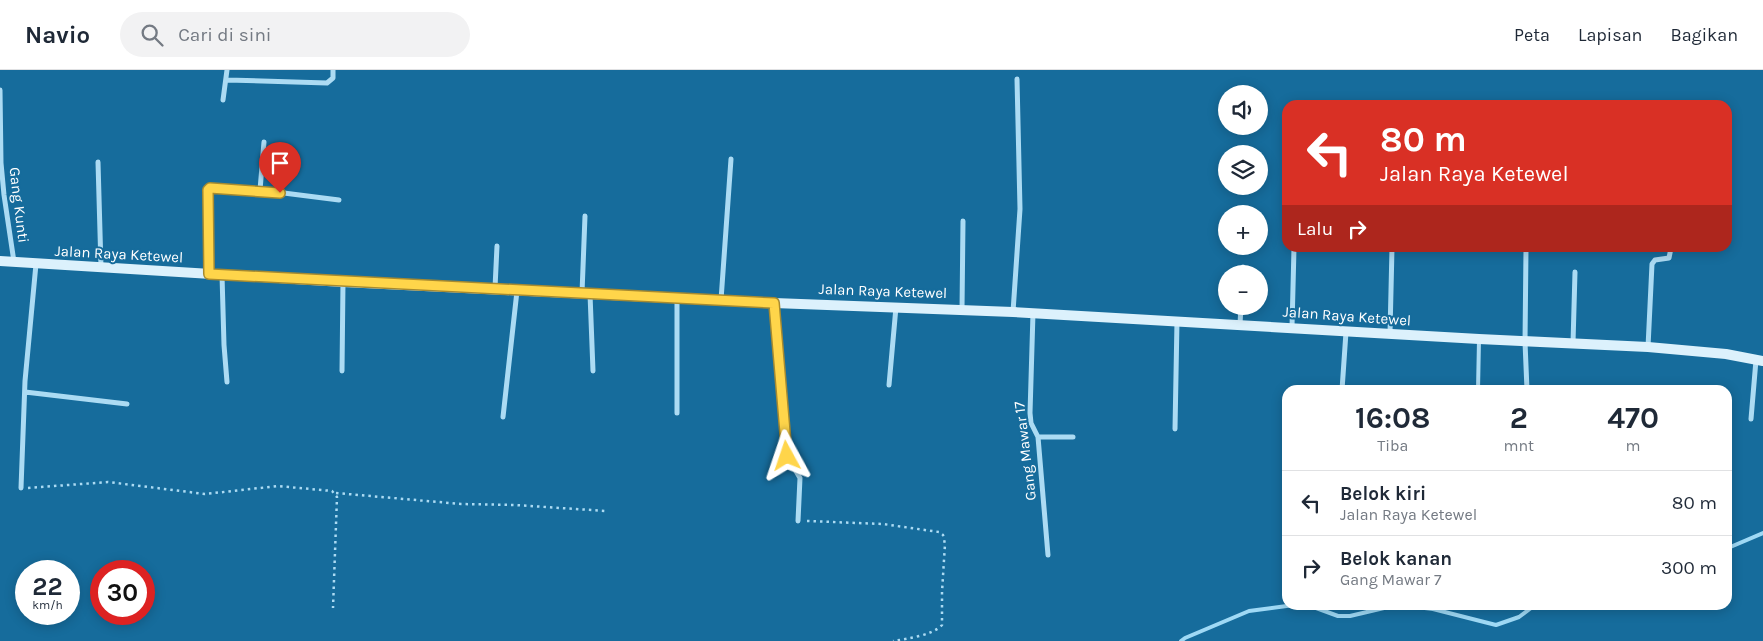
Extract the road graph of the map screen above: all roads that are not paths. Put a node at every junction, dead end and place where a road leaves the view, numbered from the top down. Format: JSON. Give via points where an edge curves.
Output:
{"nodes":[{"id":1,"x":227,"y":70,"type":"edge"},
{"id":2,"x":333,"y":70,"type":"edge"},
{"id":3,"x":1017,"y":78,"type":"dead end"},
{"id":4,"x":227,"y":80,"type":"junction"},
{"id":5,"x":0,"y":90,"type":"edge"},
{"id":6,"x":223,"y":100,"type":"dead end"},
{"id":7,"x":264,"y":142,"type":"dead end"},
{"id":8,"x":731,"y":159,"type":"dead end"},
{"id":9,"x":98,"y":162,"type":"dead end"},
{"id":10,"x":260,"y":190,"type":"junction"},
{"id":11,"x":339,"y":200,"type":"dead end"},
{"id":12,"x":585,"y":216,"type":"dead end"},
{"id":13,"x":962,"y":221,"type":"dead end"},
{"id":14,"x":497,"y":246,"type":"dead end"},
{"id":15,"x":1294,"y":252,"type":"edge"},
{"id":16,"x":1392,"y":252,"type":"edge"},
{"id":17,"x":1526,"y":252,"type":"edge"},
{"id":18,"x":1671,"y":252,"type":"edge"},
{"id":19,"x":0,"y":262,"type":"edge"},
{"id":20,"x":14,"y":262,"type":"junction"},
{"id":21,"x":36,"y":264,"type":"junction"},
{"id":22,"x":101,"y":268,"type":"junction"},
{"id":23,"x":1575,"y":272,"type":"dead end"},
{"id":24,"x":209,"y":274,"type":"junction"},
{"id":25,"x":222,"y":275,"type":"junction"},
{"id":26,"x":342,"y":282,"type":"junction"},
{"id":27,"x":495,"y":288,"type":"junction"},
{"id":28,"x":518,"y":290,"type":"junction"},
{"id":29,"x":586,"y":293,"type":"junction"},
{"id":30,"x":677,"y":298,"type":"junction"},
{"id":31,"x":721,"y":300,"type":"junction"},
{"id":32,"x":774,"y":303,"type":"junction"},
{"id":33,"x":896,"y":307,"type":"junction"},
{"id":34,"x":962,"y":310,"type":"junction"},
{"id":35,"x":1013,"y":312,"type":"junction"},
{"id":36,"x":1033,"y":313,"type":"junction"},
{"id":37,"x":1240,"y":315,"type":"edge"},
{"id":38,"x":1177,"y":321,"type":"junction"},
{"id":39,"x":1240,"y":324,"type":"junction"},
{"id":40,"x":1292,"y":327,"type":"junction"},
{"id":41,"x":1346,"y":331,"type":"junction"},
{"id":42,"x":1390,"y":334,"type":"junction"},
{"id":43,"x":1479,"y":339,"type":"junction"},
{"id":44,"x":1525,"y":342,"type":"junction"},
{"id":45,"x":1573,"y":344,"type":"junction"},
{"id":46,"x":1648,"y":347,"type":"junction"},
{"id":47,"x":1760,"y":361,"type":"edge"},
{"id":48,"x":342,"y":371,"type":"dead end"},
{"id":49,"x":593,"y":371,"type":"dead end"},
{"id":50,"x":228,"y":382,"type":"dead end"},
{"id":51,"x":889,"y":385,"type":"dead end"},
{"id":52,"x":1342,"y":385,"type":"edge"},
{"id":53,"x":1478,"y":385,"type":"edge"},
{"id":54,"x":1527,"y":385,"type":"edge"},
{"id":55,"x":25,"y":392,"type":"junction"},
{"id":56,"x":127,"y":404,"type":"dead end"},
{"id":57,"x":677,"y":413,"type":"dead end"},
{"id":58,"x":504,"y":417,"type":"dead end"},
{"id":59,"x":1751,"y":419,"type":"dead end"},
{"id":60,"x":1175,"y":429,"type":"dead end"},
{"id":61,"x":1038,"y":437,"type":"junction"},
{"id":62,"x":1073,"y":437,"type":"dead end"},
{"id":63,"x":21,"y":488,"type":"road end"},
{"id":64,"x":798,"y":521,"type":"road end"},
{"id":65,"x":1048,"y":555,"type":"dead end"}],
"edges":[{"from":1,"to":4,"type":"street"},
{"from":2,"to":4,"type":"street","via":[[333,78],[327,83]]},
{"from":3,"to":35,"type":"street","via":[[1020,208]]},
{"from":4,"to":6,"type":"street"},
{"from":5,"to":20,"type":"street","name":"Gang Kunti","via":[[1,163]]},
{"from":7,"to":10,"type":"street"},
{"from":8,"to":31,"type":"street"},
{"from":9,"to":22,"type":"street"},
{"from":10,"to":11,"type":"street"},
{"from":10,"to":24,"type":"street","via":[[211,187],[208,190]]},
{"from":12,"to":29,"type":"street"},
{"from":13,"to":34,"type":"street"},
{"from":14,"to":27,"type":"street"},
{"from":15,"to":40,"type":"street"},
{"from":16,"to":42,"type":"street"},
{"from":17,"to":44,"type":"street"},
{"from":18,"to":46,"type":"street","via":[[1670,258],[1655,260],[1652,264]]},
{"from":19,"to":20,"type":"main road","name":"Jalan Raya Ketewel"},
{"from":20,"to":21,"type":"main road","name":"Jalan Raya Ketewel"},
{"from":21,"to":22,"type":"main road","name":"Jalan Raya Ketewel"},
{"from":21,"to":55,"type":"street"},
{"from":22,"to":24,"type":"main road","name":"Jalan Raya Ketewel"},
{"from":23,"to":45,"type":"street"},
{"from":24,"to":25,"type":"main road","name":"Jalan Raya Ketewel"},
{"from":25,"to":26,"type":"main road","name":"Jalan Raya Ketewel"},
{"from":25,"to":50,"type":"street"},
{"from":26,"to":27,"type":"main road","name":"Jalan Raya Ketewel"},
{"from":26,"to":48,"type":"street"},
{"from":27,"to":28,"type":"main road","name":"Jalan Raya Ketewel"},
{"from":28,"to":29,"type":"main road","name":"Jalan Raya Ketewel"},
{"from":28,"to":58,"type":"street"},
{"from":29,"to":30,"type":"main road","name":"Jalan Raya Ketewel"},
{"from":29,"to":49,"type":"street"},
{"from":30,"to":31,"type":"main road","name":"Jalan Raya Ketewel"},
{"from":30,"to":57,"type":"street"},
{"from":31,"to":32,"type":"main road","name":"Jalan Raya Ketewel"},
{"from":32,"to":33,"type":"main road","name":"Jalan Raya Ketewel"},
{"from":32,"to":64,"type":"street","via":[[787,456],[801,482]]},
{"from":33,"to":34,"type":"main road","name":"Jalan Raya Ketewel"},
{"from":33,"to":51,"type":"street"},
{"from":34,"to":35,"type":"main road","name":"Jalan Raya Ketewel"},
{"from":35,"to":36,"type":"main road","name":"Jalan Raya Ketewel"},
{"from":36,"to":38,"type":"main road","name":"Jalan Raya Ketewel"},
{"from":36,"to":61,"type":"street","name":"Gang Mawar 17","via":[[1030,413]]},
{"from":37,"to":39,"type":"street"},
{"from":38,"to":39,"type":"main road","name":"Jalan Raya Ketewel"},
{"from":38,"to":60,"type":"street"},
{"from":39,"to":40,"type":"main road","name":"Jalan Raya Ketewel"},
{"from":40,"to":41,"type":"main road","name":"Jalan Raya Ketewel"},
{"from":41,"to":42,"type":"main road","name":"Jalan Raya Ketewel"},
{"from":41,"to":52,"type":"street"},
{"from":42,"to":43,"type":"main road","name":"Jalan Raya Ketewel"},
{"from":43,"to":44,"type":"main road","name":"Jalan Raya Ketewel"},
{"from":43,"to":53,"type":"lane"},
{"from":44,"to":45,"type":"main road","name":"Jalan Raya Ketewel"},
{"from":44,"to":54,"type":"street"},
{"from":45,"to":46,"type":"main road","name":"Jalan Raya Ketewel"},
{"from":46,"to":47,"type":"main road","name":"Jalan Raya Ketewel","via":[[1726,354]]},
{"from":47,"to":59,"type":"street"},
{"from":55,"to":56,"type":"street"},
{"from":55,"to":63,"type":"street"},
{"from":61,"to":62,"type":"street"},
{"from":61,"to":65,"type":"street","name":"Gang Mawar 17"}]}
